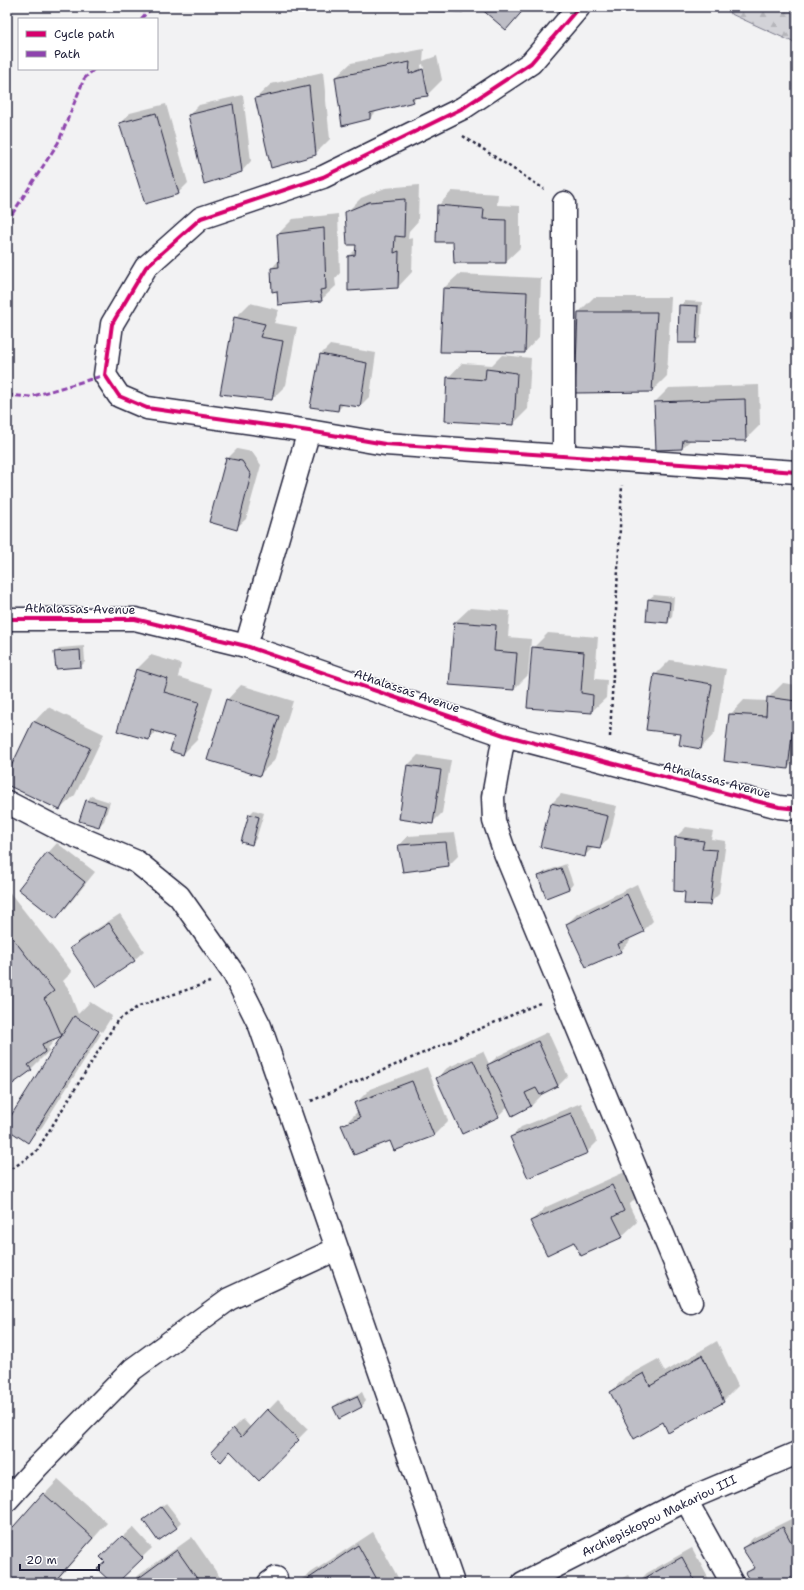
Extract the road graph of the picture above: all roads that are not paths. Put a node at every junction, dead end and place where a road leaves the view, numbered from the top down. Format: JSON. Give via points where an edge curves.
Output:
{"nodes":[{"id":1,"x":579,"y":7,"type":"edge"},
{"id":2,"x":564,"y":203,"type":"road end"},
{"id":3,"x":309,"y":431,"type":"junction"},
{"id":4,"x":564,"y":456,"type":"junction"},
{"id":5,"x":797,"y":472,"type":"edge"},
{"id":6,"x":7,"y":619,"type":"edge"},
{"id":7,"x":246,"y":646,"type":"junction"},
{"id":8,"x":504,"y":735,"type":"junction"},
{"id":9,"x":7,"y":802,"type":"edge"},
{"id":10,"x":797,"y":809,"type":"edge"},
{"id":11,"x":337,"y":1249,"type":"junction"},
{"id":12,"x":691,"y":1302,"type":"dead end"},
{"id":13,"x":797,"y":1452,"type":"edge"},
{"id":14,"x":7,"y":1500,"type":"edge"},
{"id":15,"x":686,"y":1500,"type":"junction"},
{"id":16,"x":453,"y":1583,"type":"edge"},
{"id":17,"x":524,"y":1583,"type":"edge"},
{"id":18,"x":732,"y":1583,"type":"edge"}],
"edges":[{"from":1,"to":3,"type":"street","via":[[531,63],[463,108],[323,178],[201,218],[146,267],[112,324],[105,376],[119,396],[147,408]]},
{"from":2,"to":4,"type":"street"},
{"from":3,"to":4,"type":"street","via":[[385,444]]},
{"from":3,"to":7,"type":"street"},
{"from":4,"to":5,"type":"street"},
{"from":6,"to":7,"type":"street","name":"Athalassas Avenue","via":[[135,618]]},
{"from":7,"to":8,"type":"street","name":"Athalassas Avenue"},
{"from":8,"to":10,"type":"street","name":"Athalassas Avenue","via":[[779,807]]},
{"from":8,"to":12,"type":"street","via":[[493,797],[494,821]]},
{"from":9,"to":11,"type":"street","via":[[59,829],[137,862],[179,896],[234,974],[260,1026]]},
{"from":11,"to":14,"type":"street","via":[[229,1299],[133,1369]]},
{"from":11,"to":16,"type":"street"},
{"from":13,"to":15,"type":"street","name":"Archiepiskopou Makariou III"},
{"from":15,"to":17,"type":"street","name":"Archiepiskopou Makariou III"},
{"from":15,"to":18,"type":"street"}]}
